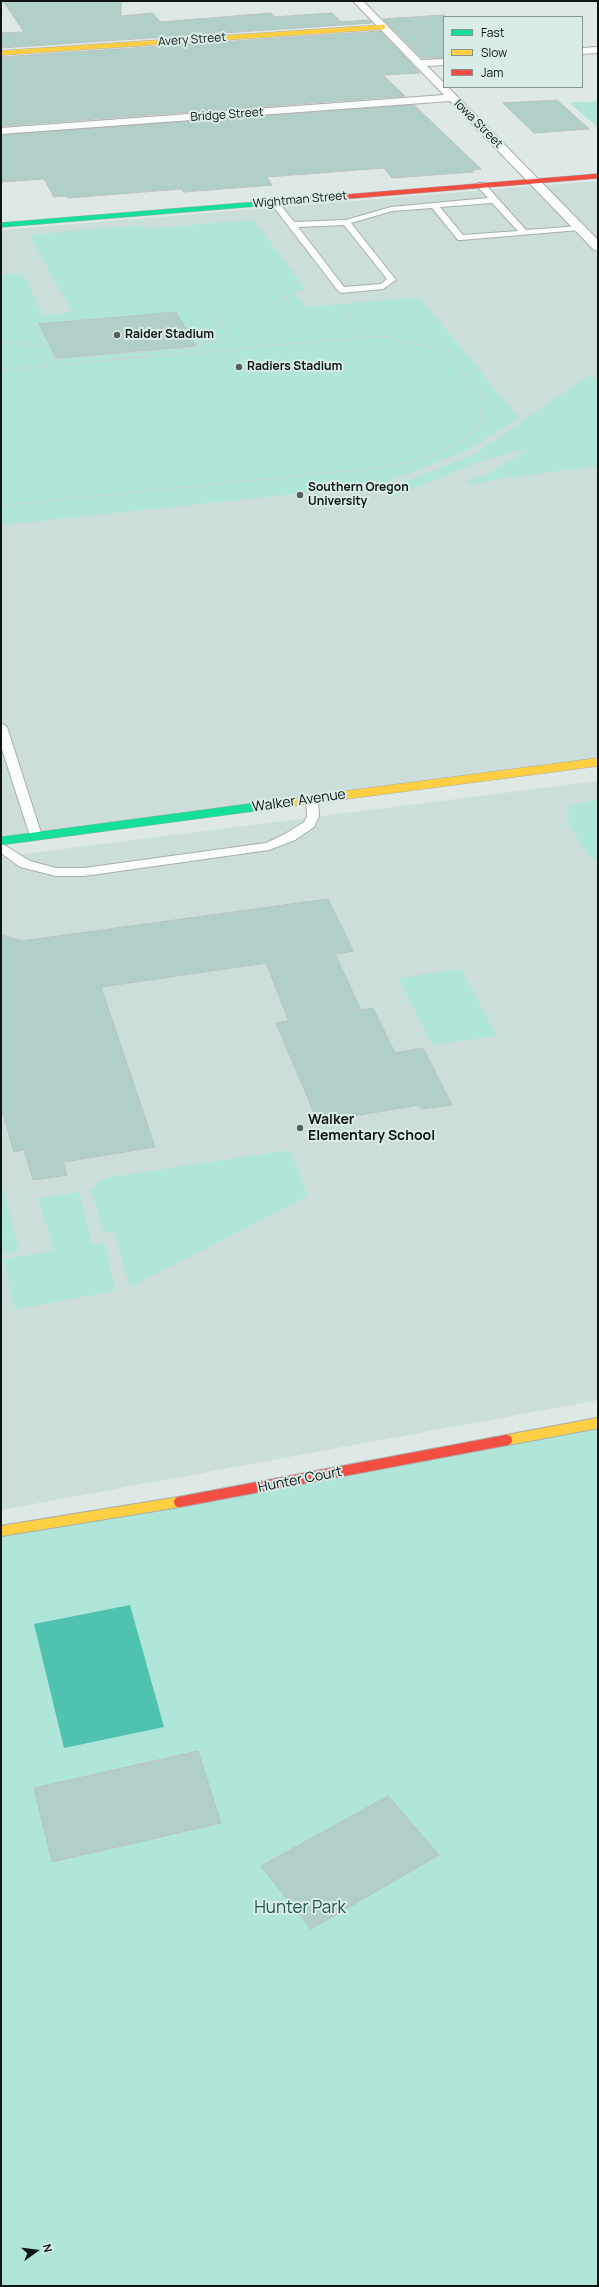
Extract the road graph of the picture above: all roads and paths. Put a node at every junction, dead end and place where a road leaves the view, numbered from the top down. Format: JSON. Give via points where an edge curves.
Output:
{"nodes":[{"id":1,"x":358,"y":1,"type":"edge"},
{"id":2,"x":383,"y":27,"type":"junction"},
{"id":3,"x":598,"y":50,"type":"edge"},
{"id":4,"x":583,"y":51,"type":"edge"},
{"id":5,"x":1,"y":53,"type":"edge"},
{"id":6,"x":443,"y":62,"type":"edge"},
{"id":7,"x":419,"y":63,"type":"junction"},
{"id":8,"x":452,"y":98,"type":"junction"},
{"id":9,"x":1,"y":132,"type":"edge"},
{"id":10,"x":598,"y":176,"type":"edge"},
{"id":11,"x":534,"y":181,"type":"junction"},
{"id":12,"x":482,"y":185,"type":"junction"},
{"id":13,"x":495,"y":200,"type":"junction"},
{"id":14,"x":274,"y":202,"type":"junction"},
{"id":15,"x":434,"y":205,"type":"junction"},
{"id":16,"x":346,"y":222,"type":"junction"},
{"id":17,"x":1,"y":225,"type":"edge"},
{"id":18,"x":291,"y":225,"type":"junction"},
{"id":19,"x":579,"y":228,"type":"junction"},
{"id":20,"x":524,"y":233,"type":"junction"},
{"id":21,"x":598,"y":247,"type":"edge"},
{"id":22,"x":342,"y":290,"type":"junction"},
{"id":23,"x":278,"y":301,"type":"dead end"},
{"id":24,"x":210,"y":307,"type":"dead end"},
{"id":25,"x":33,"y":323,"type":"dead end"},
{"id":26,"x":1,"y":342,"type":"edge"},
{"id":27,"x":44,"y":347,"type":"junction"},
{"id":28,"x":128,"y":354,"type":"junction"},
{"id":29,"x":128,"y":356,"type":"junction"},
{"id":30,"x":155,"y":356,"type":"junction"},
{"id":31,"x":105,"y":361,"type":"junction"},
{"id":32,"x":48,"y":366,"type":"junction"},
{"id":33,"x":1,"y":370,"type":"edge"},
{"id":34,"x":1,"y":506,"type":"edge"},
{"id":35,"x":1,"y":727,"type":"edge"},
{"id":36,"x":598,"y":762,"type":"edge"},
{"id":37,"x":312,"y":800,"type":"junction"},
{"id":38,"x":36,"y":836,"type":"junction"},
{"id":39,"x":1,"y":841,"type":"edge"},
{"id":40,"x":1,"y":847,"type":"edge"},
{"id":41,"x":598,"y":1423,"type":"edge"},
{"id":42,"x":1,"y":1531,"type":"edge"}],
"edges":[{"from":1,"to":2,"type":"street","name":"Iowa Street"},
{"from":2,"to":5,"type":"street","name":"Avery Street"},
{"from":2,"to":7,"type":"street","name":"Iowa Street"},
{"from":3,"to":4,"type":"street"},
{"from":6,"to":7,"type":"street"},
{"from":7,"to":8,"type":"street","name":"Iowa Street"},
{"from":8,"to":9,"type":"street","name":"Bridge Street"},
{"from":8,"to":11,"type":"street","name":"Iowa Street"},
{"from":10,"to":11,"type":"street","name":"Wightman Street"},
{"from":11,"to":12,"type":"street","name":"Wightman Street"},
{"from":11,"to":19,"type":"street","name":"Iowa Street"},
{"from":12,"to":13,"type":"lane"},
{"from":12,"to":14,"type":"street","name":"Wightman Street"},
{"from":13,"to":15,"type":"lane"},
{"from":13,"to":20,"type":"lane"},
{"from":14,"to":17,"type":"street","name":"Wightman Street"},
{"from":14,"to":18,"type":"lane"},
{"from":15,"to":16,"type":"lane","via":[[391,209]]},
{"from":15,"to":20,"type":"lane","via":[[461,238]]},
{"from":16,"to":18,"type":"lane"},
{"from":16,"to":22,"type":"lane","via":[[392,280],[383,286]]},
{"from":18,"to":22,"type":"lane"},
{"from":19,"to":20,"type":"lane"},
{"from":19,"to":21,"type":"street","name":"Iowa Street"},
{"from":22,"to":23,"type":"path","via":[[296,293]]},
{"from":24,"to":28,"type":"path","via":[[229,340],[198,343],[201,347]]},
{"from":25,"to":27,"type":"path"},
{"from":26,"to":27,"type":"path"},
{"from":27,"to":28,"type":"path","via":[[50,351],[54,360]]},
{"from":27,"to":32,"type":"path","via":[[42,352]]},
{"from":28,"to":29,"type":"path"},
{"from":29,"to":30,"type":"path"},
{"from":29,"to":31,"type":"path"},
{"from":30,"to":31,"type":"path"},
{"from":30,"to":34,"type":"path","via":[[380,336],[448,351],[482,397],[482,414],[480,423],[465,439],[419,460],[384,467]]},
{"from":31,"to":32,"type":"path"},
{"from":32,"to":33,"type":"path"},
{"from":35,"to":38,"type":"lane"},
{"from":36,"to":37,"type":"street","name":"Walker Avenue"},
{"from":37,"to":38,"type":"street","name":"Walker Avenue"},
{"from":37,"to":40,"type":"lane","via":[[313,816],[310,824],[269,846],[84,872],[56,872],[25,864]]},
{"from":38,"to":39,"type":"street","name":"Walker Avenue"},
{"from":41,"to":42,"type":"street","name":"Hunter Court","via":[[255,1489]]}]}
